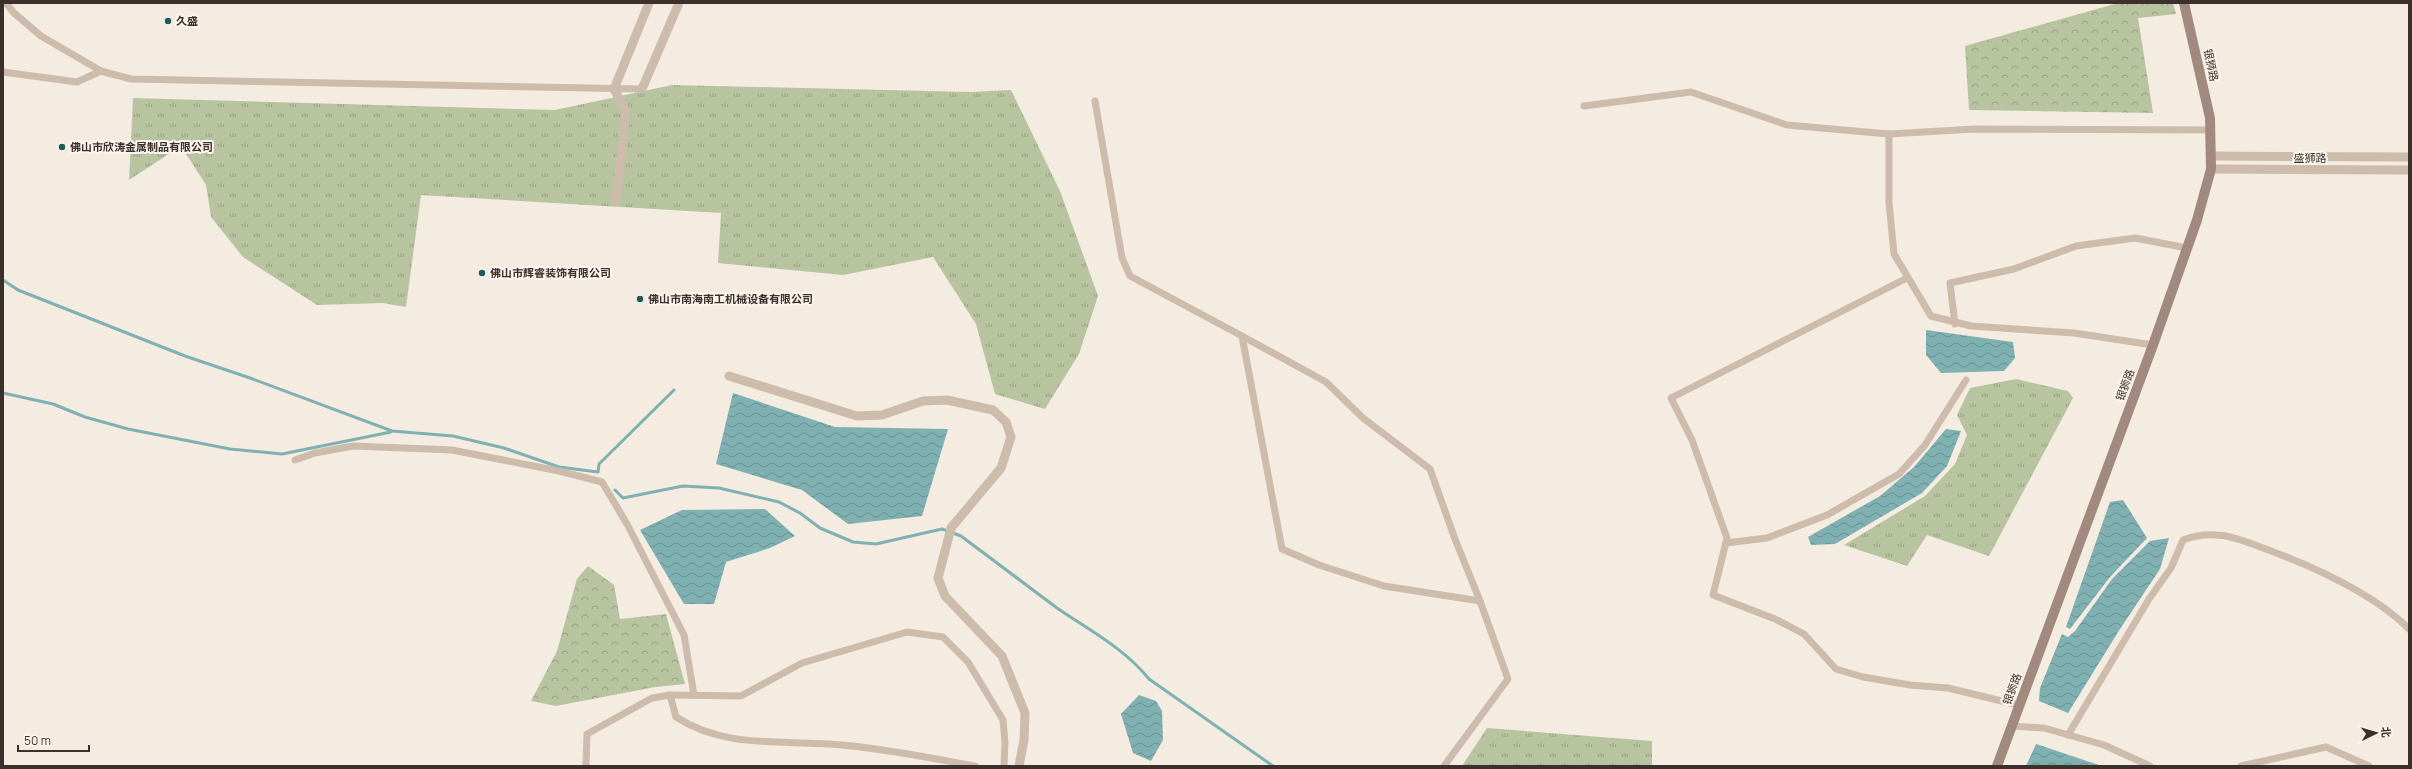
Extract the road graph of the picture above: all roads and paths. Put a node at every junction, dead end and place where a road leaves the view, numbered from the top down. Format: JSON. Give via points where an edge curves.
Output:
{"nodes":[{"id":1,"x":6,"y":3,"type":"edge"},
{"id":2,"x":649,"y":3,"type":"edge"},
{"id":3,"x":679,"y":3,"type":"edge"},
{"id":4,"x":2184,"y":3,"type":"edge"},
{"id":5,"x":101,"y":71,"type":"junction"},
{"id":6,"x":3,"y":72,"type":"edge"},
{"id":7,"x":614,"y":89,"type":"junction"},
{"id":8,"x":642,"y":89,"type":"joint"},
{"id":9,"x":1095,"y":101,"type":"dead end"},
{"id":10,"x":1584,"y":106,"type":"dead end"},
{"id":11,"x":2211,"y":130,"type":"junction"},
{"id":12,"x":1889,"y":134,"type":"junction"},
{"id":13,"x":2212,"y":156,"type":"junction"},
{"id":14,"x":2409,"y":158,"type":"edge"},
{"id":15,"x":2211,"y":169,"type":"junction"},
{"id":16,"x":2409,"y":170,"type":"edge"},
{"id":17,"x":616,"y":202,"type":"dead end"},
{"id":18,"x":2187,"y":248,"type":"junction"},
{"id":19,"x":1907,"y":278,"type":"junction"},
{"id":20,"x":1955,"y":324,"type":"junction"},
{"id":21,"x":1242,"y":336,"type":"junction"},
{"id":22,"x":2153,"y":345,"type":"junction"},
{"id":23,"x":729,"y":376,"type":"dead end"},
{"id":24,"x":1966,"y":380,"type":"dead end"},
{"id":25,"x":295,"y":460,"type":"dead end"},
{"id":26,"x":1726,"y":543,"type":"junction"},
{"id":27,"x":1480,"y":601,"type":"junction"},
{"id":28,"x":2409,"y":629,"type":"edge"},
{"id":29,"x":670,"y":695,"type":"junction"},
{"id":30,"x":694,"y":695,"type":"junction"},
{"id":31,"x":2018,"y":706,"type":"junction"},
{"id":32,"x":2011,"y":726,"type":"junction"},
{"id":33,"x":2068,"y":735,"type":"junction"},
{"id":34,"x":586,"y":766,"type":"edge"},
{"id":35,"x":975,"y":766,"type":"edge"},
{"id":36,"x":1004,"y":766,"type":"edge"},
{"id":37,"x":1019,"y":766,"type":"edge"},
{"id":38,"x":1444,"y":766,"type":"edge"},
{"id":39,"x":1997,"y":766,"type":"edge"},
{"id":40,"x":2150,"y":766,"type":"edge"},
{"id":41,"x":2241,"y":766,"type":"edge"},
{"id":42,"x":2369,"y":766,"type":"edge"}],
"edges":[{"from":1,"to":5,"type":"street","via":[[41,36]]},
{"from":2,"to":7,"type":"street"},
{"from":3,"to":8,"type":"street"},
{"from":4,"to":11,"type":"main road","name":"银狮路"},
{"from":5,"to":6,"type":"street","via":[[77,82]]},
{"from":5,"to":7,"type":"street","via":[[131,79],[164,81]]},
{"from":7,"to":8,"type":"street"},
{"from":7,"to":17,"type":"street","via":[[626,111]]},
{"from":9,"to":21,"type":"street","via":[[1122,258],[1130,276]]},
{"from":10,"to":12,"type":"street","via":[[1691,92],[1787,125]]},
{"from":11,"to":12,"type":"street","via":[[1975,129]]},
{"from":11,"to":13,"type":"main road","name":"银狮路"},
{"from":12,"to":19,"type":"street","via":[[1889,202],[1894,254]]},
{"from":13,"to":14,"type":"street","name":"盛狮路"},
{"from":13,"to":15,"type":"main road","name":"银狮路"},
{"from":15,"to":16,"type":"street","name":"盛狮路"},
{"from":15,"to":18,"type":"main road","name":"银狮路"},
{"from":18,"to":20,"type":"street","via":[[2135,238],[2076,246],[2014,269],[1950,283]]},
{"from":18,"to":22,"type":"main road","name":"银狮路"},
{"from":19,"to":20,"type":"street","via":[[1931,316]]},
{"from":19,"to":26,"type":"street","via":[[1671,398],[1692,440],[1727,538]]},
{"from":20,"to":22,"type":"street","via":[[2074,333]]},
{"from":21,"to":27,"type":"street","via":[[1326,382],[1363,418],[1430,469],[1454,539]]},
{"from":21,"to":27,"type":"street","via":[[1282,549],[1319,565],[1384,586]]},
{"from":22,"to":31,"type":"main road","name":"银狮路"},
{"from":23,"to":37,"type":"street","via":[[857,416],[882,415],[923,401],[947,400],[993,410],[1006,422],[1011,437],[1001,468],[950,531],[938,578],[945,596],[1002,656],[1025,713],[1024,740]]},
{"from":24,"to":26,"type":"street","via":[[1925,445],[1899,474],[1827,515],[1767,538]]},
{"from":25,"to":30,"type":"street","via":[[315,453],[353,446],[452,450],[602,482],[627,524],[684,635]]},
{"from":26,"to":31,"type":"street","via":[[1713,595],[1775,619],[1804,634],[1836,669],[1863,677],[1910,685],[1948,688]]},
{"from":27,"to":38,"type":"street","via":[[1508,679]]},
{"from":28,"to":33,"type":"street","via":[[2378,604],[2302,562],[2218,534],[2196,535],[2183,540],[2171,568],[2149,599]]},
{"from":29,"to":30,"type":"street"},
{"from":29,"to":34,"type":"street","via":[[652,698],[587,734]]},
{"from":29,"to":35,"type":"street","via":[[676,717],[695,729],[736,740],[814,742],[867,747]]},
{"from":30,"to":36,"type":"street","via":[[741,696],[802,663],[907,632],[943,637],[968,662],[1003,720]]},
{"from":31,"to":32,"type":"main road","name":"银狮路"},
{"from":32,"to":33,"type":"street","via":[[2044,728]]},
{"from":32,"to":39,"type":"main road","name":"银狮路"},
{"from":33,"to":40,"type":"street","via":[[2104,745]]},
{"from":41,"to":42,"type":"street","via":[[2326,747]]}]}
